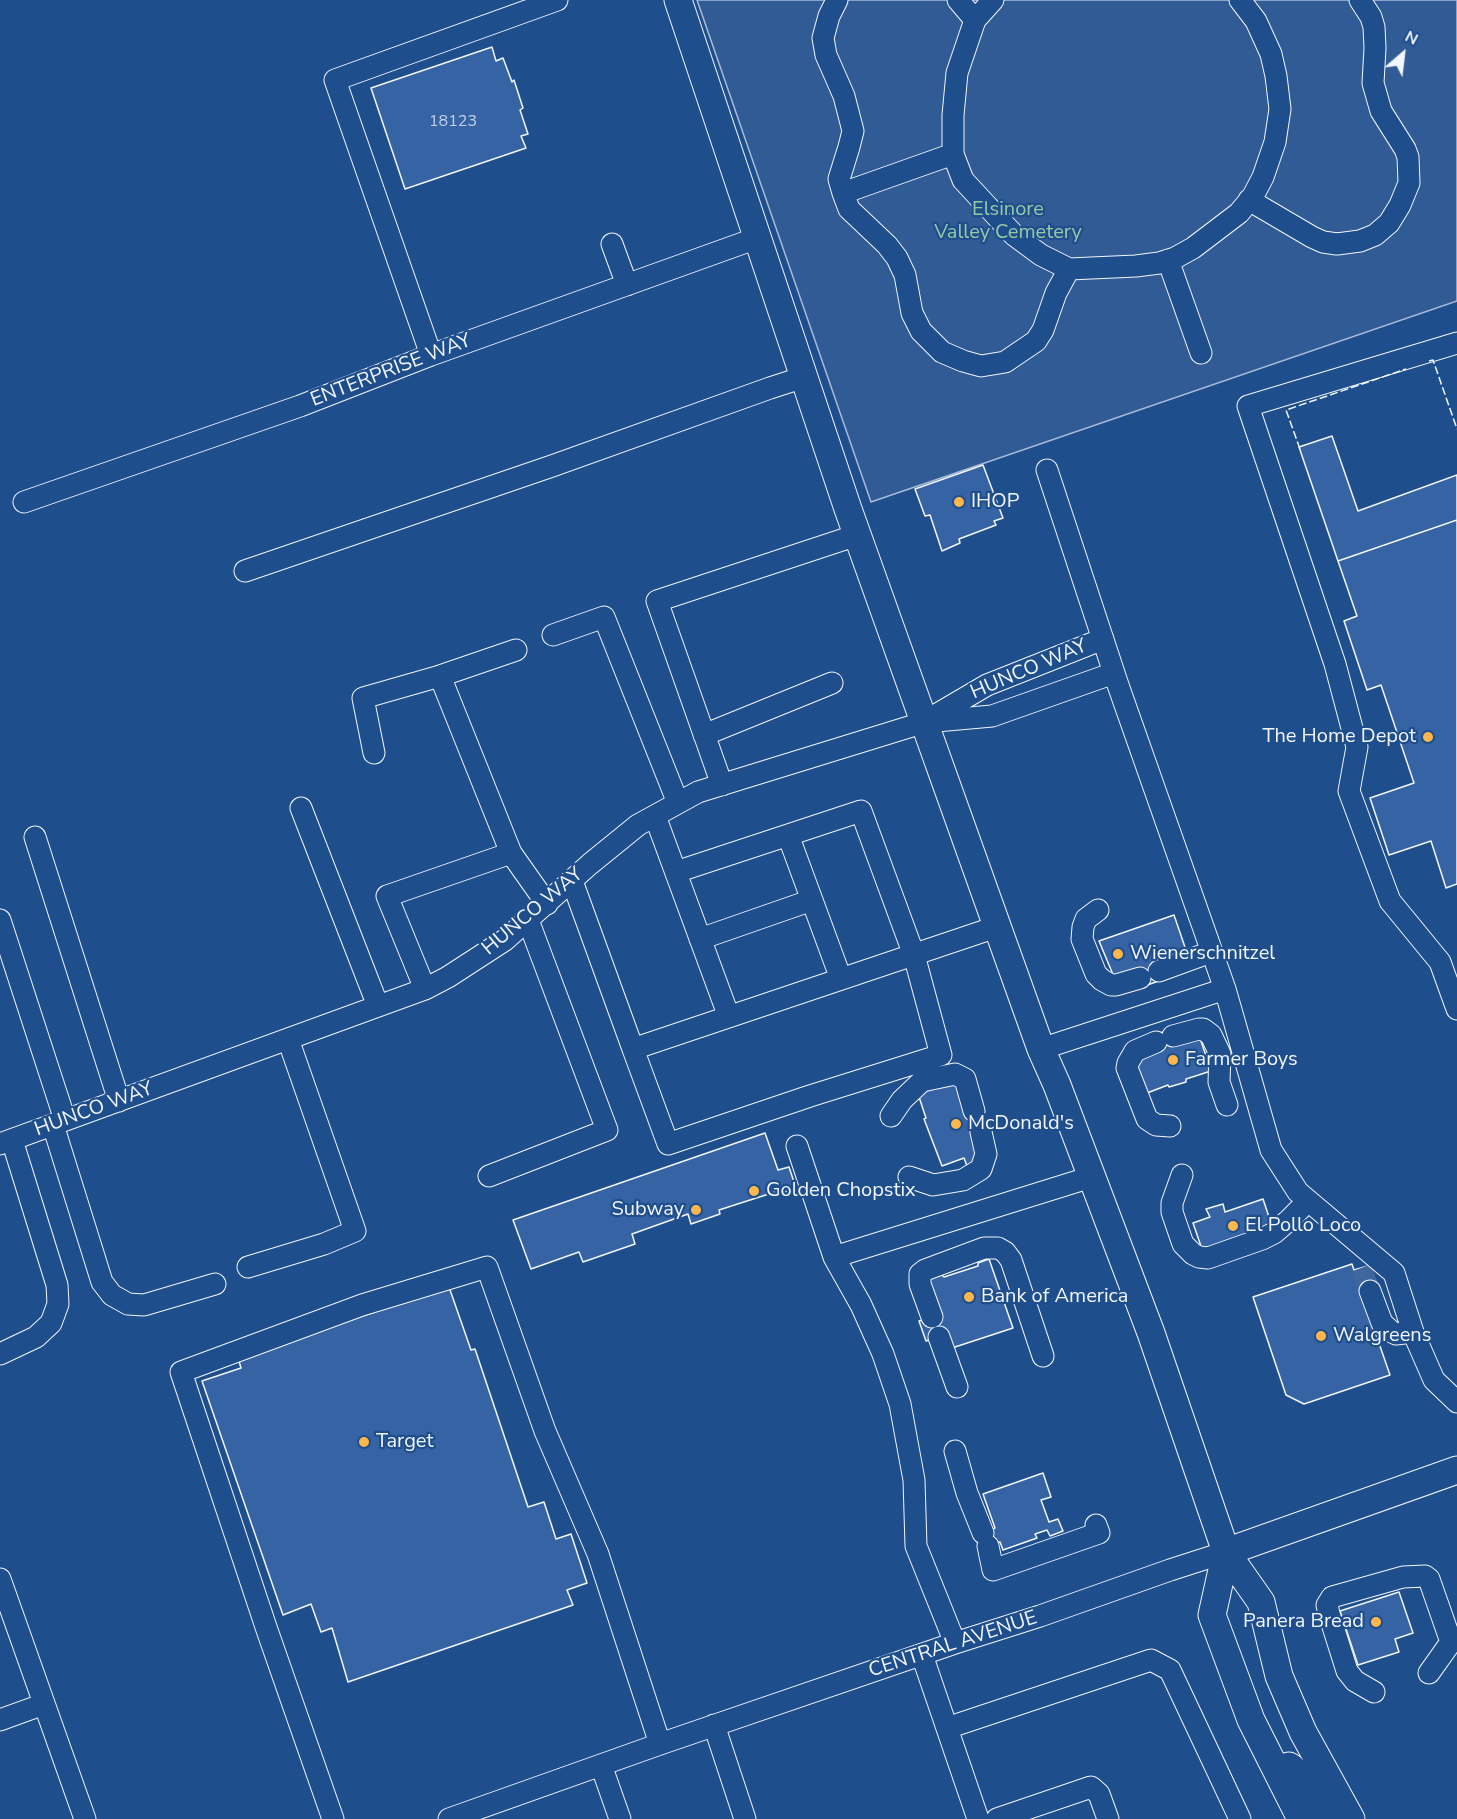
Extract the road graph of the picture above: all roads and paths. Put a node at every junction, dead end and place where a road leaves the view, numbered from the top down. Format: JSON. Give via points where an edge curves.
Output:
{"nodes":[{"id":1,"x":557,"y":0,"type":"edge"},
{"id":2,"x":678,"y":0,"type":"edge"},
{"id":3,"x":837,"y":0,"type":"edge"},
{"id":4,"x":958,"y":0,"type":"edge"},
{"id":5,"x":993,"y":0,"type":"edge"},
{"id":6,"x":1240,"y":0,"type":"edge"},
{"id":7,"x":1360,"y":0,"type":"edge"},
{"id":8,"x":975,"y":20,"type":"junction"},
{"id":9,"x":953,"y":154,"type":"junction"},
{"id":10,"x":843,"y":193,"type":"junction"},
{"id":11,"x":1249,"y":200,"type":"junction"},
{"id":12,"x":758,"y":238,"type":"junction"},
{"id":13,"x":612,"y":244,"type":"dead end"},
{"id":14,"x":1168,"y":260,"type":"junction"},
{"id":15,"x":1069,"y":269,"type":"junction"},
{"id":16,"x":627,"y":285,"type":"junction"},
{"id":17,"x":1457,"y":343,"type":"edge"},
{"id":18,"x":1201,"y":353,"type":"dead end"},
{"id":19,"x":430,"y":355,"type":"junction"},
{"id":20,"x":804,"y":377,"type":"junction"},
{"id":21,"x":1047,"y":470,"type":"dead end"},
{"id":22,"x":24,"y":502,"type":"dead end"},
{"id":23,"x":857,"y":535,"type":"junction"},
{"id":24,"x":245,"y":571,"type":"dead end"},
{"id":25,"x":553,"y":635,"type":"dead end"},
{"id":26,"x":1102,"y":639,"type":"junction"},
{"id":27,"x":516,"y":650,"type":"dead end"},
{"id":28,"x":1114,"y":673,"type":"junction"},
{"id":29,"x":440,"y":676,"type":"junction"},
{"id":30,"x":832,"y":683,"type":"dead end"},
{"id":31,"x":925,"y":722,"type":"junction"},
{"id":32,"x":704,"y":735,"type":"junction"},
{"id":33,"x":374,"y":753,"type":"dead end"},
{"id":34,"x":722,"y":785,"type":"junction"},
{"id":35,"x":678,"y":803,"type":"junction"},
{"id":36,"x":301,"y":808,"type":"dead end"},
{"id":37,"x":655,"y":816,"type":"junction"},
{"id":38,"x":788,"y":835,"type":"junction"},
{"id":39,"x":35,"y":837,"type":"dead end"},
{"id":40,"x":511,"y":853,"type":"junction"},
{"id":41,"x":676,"y":872,"type":"junction"},
{"id":42,"x":572,"y":881,"type":"junction"},
{"id":43,"x":812,"y":900,"type":"junction"},
{"id":44,"x":547,"y":904,"type":"junction"},
{"id":45,"x":1098,"y":910,"type":"dead end"},
{"id":46,"x":0,"y":920,"type":"edge"},
{"id":47,"x":528,"y":920,"type":"junction"},
{"id":48,"x":996,"y":927,"type":"junction"},
{"id":49,"x":700,"y":939,"type":"junction"},
{"id":50,"x":1211,"y":952,"type":"junction"},
{"id":51,"x":914,"y":955,"type":"junction"},
{"id":52,"x":841,"y":979,"type":"junction"},
{"id":53,"x":425,"y":989,"type":"junction"},
{"id":54,"x":1225,"y":989,"type":"junction"},
{"id":55,"x":378,"y":1006,"type":"junction"},
{"id":56,"x":1457,"y":1009,"type":"edge"},
{"id":57,"x":729,"y":1017,"type":"junction"},
{"id":58,"x":288,"y":1039,"type":"junction"},
{"id":59,"x":1041,"y":1048,"type":"junction"},
{"id":60,"x":633,"y":1049,"type":"junction"},
{"id":61,"x":119,"y":1101,"type":"junction"},
{"id":62,"x":1227,"y":1105,"type":"dead end"},
{"id":63,"x":974,"y":1111,"type":"dead end"},
{"id":64,"x":891,"y":1116,"type":"dead end"},
{"id":65,"x":59,"y":1123,"type":"junction"},
{"id":66,"x":1170,"y":1126,"type":"dead end"},
{"id":67,"x":981,"y":1132,"type":"dead end"},
{"id":68,"x":6,"y":1142,"type":"edge"},
{"id":69,"x":797,"y":1146,"type":"dead end"},
{"id":70,"x":1182,"y":1175,"type":"dead end"},
{"id":71,"x":489,"y":1176,"type":"dead end"},
{"id":72,"x":909,"y":1177,"type":"dead end"},
{"id":73,"x":1091,"y":1177,"type":"junction"},
{"id":74,"x":1308,"y":1201,"type":"junction"},
{"id":75,"x":1350,"y":1234,"type":"junction"},
{"id":76,"x":834,"y":1257,"type":"junction"},
{"id":77,"x":248,"y":1267,"type":"dead end"},
{"id":78,"x":1361,"y":1268,"type":"tunnel mouth"},
{"id":79,"x":216,"y":1284,"type":"dead end"},
{"id":80,"x":1370,"y":1291,"type":"tunnel mouth"},
{"id":81,"x":1413,"y":1332,"type":"junction"},
{"id":82,"x":0,"y":1354,"type":"edge"},
{"id":83,"x":1043,"y":1356,"type":"dead end"},
{"id":84,"x":957,"y":1387,"type":"dead end"},
{"id":85,"x":1457,"y":1402,"type":"edge"},
{"id":86,"x":955,"y":1451,"type":"dead end"},
{"id":87,"x":1457,"y":1470,"type":"edge"},
{"id":88,"x":1096,"y":1525,"type":"dead end"},
{"id":89,"x":1226,"y":1552,"type":"junction"},
{"id":90,"x":0,"y":1579,"type":"edge"},
{"id":91,"x":1454,"y":1641,"type":"edge"},
{"id":92,"x":955,"y":1643,"type":"junction"},
{"id":93,"x":922,"y":1655,"type":"junction"},
{"id":94,"x":1429,"y":1673,"type":"dead end"},
{"id":95,"x":1374,"y":1692,"type":"dead end"},
{"id":96,"x":44,"y":1704,"type":"junction"},
{"id":97,"x":0,"y":1720,"type":"edge"},
{"id":98,"x":714,"y":1725,"type":"junction"},
{"id":99,"x":947,"y":1728,"type":"junction"},
{"id":100,"x":660,"y":1744,"type":"junction"},
{"id":101,"x":1264,"y":1746,"type":"junction"},
{"id":102,"x":601,"y":1765,"type":"junction"},
{"id":103,"x":85,"y":1819,"type":"edge"},
{"id":104,"x":333,"y":1819,"type":"edge"},
{"id":105,"x":450,"y":1819,"type":"edge"},
{"id":106,"x":620,"y":1819,"type":"edge"},
{"id":107,"x":745,"y":1819,"type":"edge"},
{"id":108,"x":978,"y":1819,"type":"edge"},
{"id":109,"x":997,"y":1819,"type":"edge"},
{"id":110,"x":1108,"y":1819,"type":"edge"},
{"id":111,"x":1240,"y":1819,"type":"edge"},
{"id":112,"x":1301,"y":1819,"type":"edge"},
{"id":113,"x":1326,"y":1819,"type":"edge"},
{"id":114,"x":1351,"y":1819,"type":"edge"}],
"edges":[{"from":1,"to":19,"type":"street","via":[[335,80]]},
{"from":2,"to":12,"type":"main road"},
{"from":3,"to":10,"type":"street","via":[[823,38],[853,131],[839,178]]},
{"from":4,"to":8,"type":"street"},
{"from":5,"to":8,"type":"street"},
{"from":6,"to":11,"type":"street","via":[[1256,21],[1270,54],[1280,109],[1275,142],[1263,177]]},
{"from":7,"to":11,"type":"street","via":[[1374,27],[1372,83],[1381,111],[1408,157],[1409,183],[1401,205],[1382,231],[1369,239],[1337,244],[1312,237]]},
{"from":8,"to":9,"type":"street","via":[[957,73]]},
{"from":9,"to":10,"type":"street"},
{"from":9,"to":15,"type":"street","via":[[963,180],[1014,235]]},
{"from":10,"to":15,"type":"street","via":[[849,209],[897,258],[921,331],[942,352],[963,361],[995,365],[1036,341]]},
{"from":11,"to":14,"type":"street","via":[[1239,213],[1193,248]]},
{"from":12,"to":16,"type":"street","name":"ENTERPRISE WAY"},
{"from":12,"to":20,"type":"main road"},
{"from":13,"to":16,"type":"street"},
{"from":14,"to":15,"type":"street","via":[[1136,266]]},
{"from":14,"to":18,"type":"street"},
{"from":16,"to":19,"type":"street","name":"ENTERPRISE WAY"},
{"from":17,"to":56,"type":"street","via":[[1248,406],[1335,664],[1357,747],[1348,791],[1390,901],[1440,962]]},
{"from":19,"to":22,"type":"street","name":"ENTERPRISE WAY","via":[[300,406]]},
{"from":20,"to":23,"type":"main road"},
{"from":20,"to":24,"type":"street"},
{"from":21,"to":26,"type":"street"},
{"from":23,"to":31,"type":"main road"},
{"from":23,"to":32,"type":"street","via":[[657,601]]},
{"from":25,"to":35,"type":"street","via":[[604,617]]},
{"from":26,"to":28,"type":"street"},
{"from":26,"to":31,"type":"street","name":"HUNCO WAY","via":[[987,685]]},
{"from":27,"to":29,"type":"street"},
{"from":28,"to":31,"type":"street","name":"HUNCO WAY","via":[[992,716]]},
{"from":28,"to":50,"type":"street"},
{"from":29,"to":33,"type":"street","via":[[363,698]]},
{"from":29,"to":40,"type":"street"},
{"from":30,"to":32,"type":"street"},
{"from":31,"to":34,"type":"street","name":"HUNCO WAY"},
{"from":31,"to":48,"type":"main road"},
{"from":32,"to":34,"type":"street"},
{"from":34,"to":35,"type":"street","name":"HUNCO WAY"},
{"from":35,"to":37,"type":"street","name":"HUNCO WAY"},
{"from":36,"to":55,"type":"street"},
{"from":37,"to":41,"type":"street"},
{"from":37,"to":42,"type":"street","name":"HUNCO WAY","via":[[638,825]]},
{"from":38,"to":41,"type":"street"},
{"from":38,"to":43,"type":"street"},
{"from":38,"to":51,"type":"street","via":[[861,810]]},
{"from":39,"to":61,"type":"street"},
{"from":40,"to":44,"type":"street"},
{"from":40,"to":53,"type":"street","via":[[387,896]]},
{"from":41,"to":49,"type":"street"},
{"from":42,"to":44,"type":"street","name":"HUNCO WAY"},
{"from":42,"to":60,"type":"street"},
{"from":43,"to":49,"type":"street"},
{"from":43,"to":52,"type":"street"},
{"from":44,"to":47,"type":"street","name":"HUNCO WAY"},
{"from":45,"to":50,"type":"street","via":[[1086,919],[1082,939],[1096,974],[1112,985]]},
{"from":46,"to":65,"type":"street"},
{"from":47,"to":53,"type":"street","name":"HUNCO WAY","via":[[505,940]]},
{"from":47,"to":71,"type":"street","via":[[608,1130]]},
{"from":48,"to":51,"type":"street"},
{"from":48,"to":59,"type":"main road"},
{"from":49,"to":57,"type":"street"},
{"from":50,"to":54,"type":"street"},
{"from":51,"to":52,"type":"street"},
{"from":51,"to":60,"type":"street","via":[[942,1055],[668,1144]]},
{"from":52,"to":57,"type":"street"},
{"from":53,"to":55,"type":"street","name":"HUNCO WAY"},
{"from":54,"to":59,"type":"street"},
{"from":54,"to":74,"type":"street","via":[[1271,1150]]},
{"from":55,"to":58,"type":"street","name":"HUNCO WAY"},
{"from":57,"to":60,"type":"street"},
{"from":58,"to":61,"type":"street","name":"HUNCO WAY"},
{"from":58,"to":77,"type":"street","via":[[355,1231]]},
{"from":59,"to":73,"type":"main road"},
{"from":61,"to":65,"type":"street","name":"HUNCO WAY"},
{"from":62,"to":66,"type":"street","via":[[1219,1082],[1220,1053],[1211,1035],[1199,1029],[1164,1039],[1135,1051],[1127,1068],[1147,1119],[1156,1125]]},
{"from":63,"to":64,"type":"street","via":[[965,1079],[955,1074],[922,1081]]},
{"from":65,"to":68,"type":"street","name":"HUNCO WAY"},
{"from":65,"to":79,"type":"street","via":[[102,1282],[112,1295],[128,1304],[144,1305]]},
{"from":67,"to":72,"type":"street","via":[[987,1154],[981,1169],[963,1180],[933,1185]]},
{"from":68,"to":82,"type":"street","via":[[57,1285],[58,1304],[51,1323],[36,1337]]},
{"from":69,"to":76,"type":"street"},
{"from":70,"to":74,"type":"street","via":[[1172,1212],[1183,1244],[1199,1257],[1208,1258],[1274,1233]]},
{"from":73,"to":76,"type":"street"},
{"from":73,"to":89,"type":"main road","via":[[1151,1333]]},
{"from":74,"to":75,"type":"street"},
{"from":75,"to":78,"type":"street"},
{"from":75,"to":81,"type":"street","via":[[1394,1273]]},
{"from":76,"to":92,"type":"street","via":[[879,1344],[900,1404],[914,1479],[916,1546]]},
{"from":80,"to":81,"type":"street","via":[[1382,1323],[1396,1334]]},
{"from":81,"to":85,"type":"street","via":[[1434,1380]]},
{"from":83,"to":84,"type":"street","via":[[1011,1260],[998,1248],[984,1248],[920,1274],[920,1284]]},
{"from":86,"to":88,"type":"street","via":[[993,1570],[1099,1533]]},
{"from":87,"to":89,"type":"main road","name":"CENTRAL AVENUE"},
{"from":89,"to":92,"type":"street","name":"CENTRAL AVENUE"},
{"from":89,"to":101,"type":"main road","via":[[1212,1615]]},
{"from":89,"to":114,"type":"main road","via":[[1260,1602],[1279,1676],[1303,1732]]},
{"from":90,"to":96,"type":"street"},
{"from":91,"to":94,"type":"street"},
{"from":91,"to":95,"type":"street","via":[[1425,1576],[1403,1577],[1332,1597],[1327,1605],[1347,1671]]},
{"from":92,"to":93,"type":"street","name":"CENTRAL AVENUE"},
{"from":93,"to":98,"type":"street","name":"CENTRAL AVENUE"},
{"from":93,"to":99,"type":"street"},
{"from":96,"to":97,"type":"street"},
{"from":96,"to":103,"type":"street"},
{"from":98,"to":100,"type":"street","name":"CENTRAL AVENUE"},
{"from":98,"to":107,"type":"street"},
{"from":99,"to":108,"type":"street"},
{"from":99,"to":111,"type":"street","via":[[1151,1659],[1170,1670]]},
{"from":100,"to":102,"type":"street","name":"CENTRAL AVENUE"},
{"from":100,"to":104,"type":"street","via":[[598,1554],[545,1431],[488,1267],[363,1305],[181,1372]]},
{"from":101,"to":112,"type":"main road"},
{"from":101,"to":113,"type":"main road","via":[[1292,1768]]},
{"from":102,"to":105,"type":"street","name":"CENTRAL AVENUE"},
{"from":102,"to":106,"type":"street"},
{"from":109,"to":110,"type":"street","via":[[1091,1788],[1099,1794]]}]}
